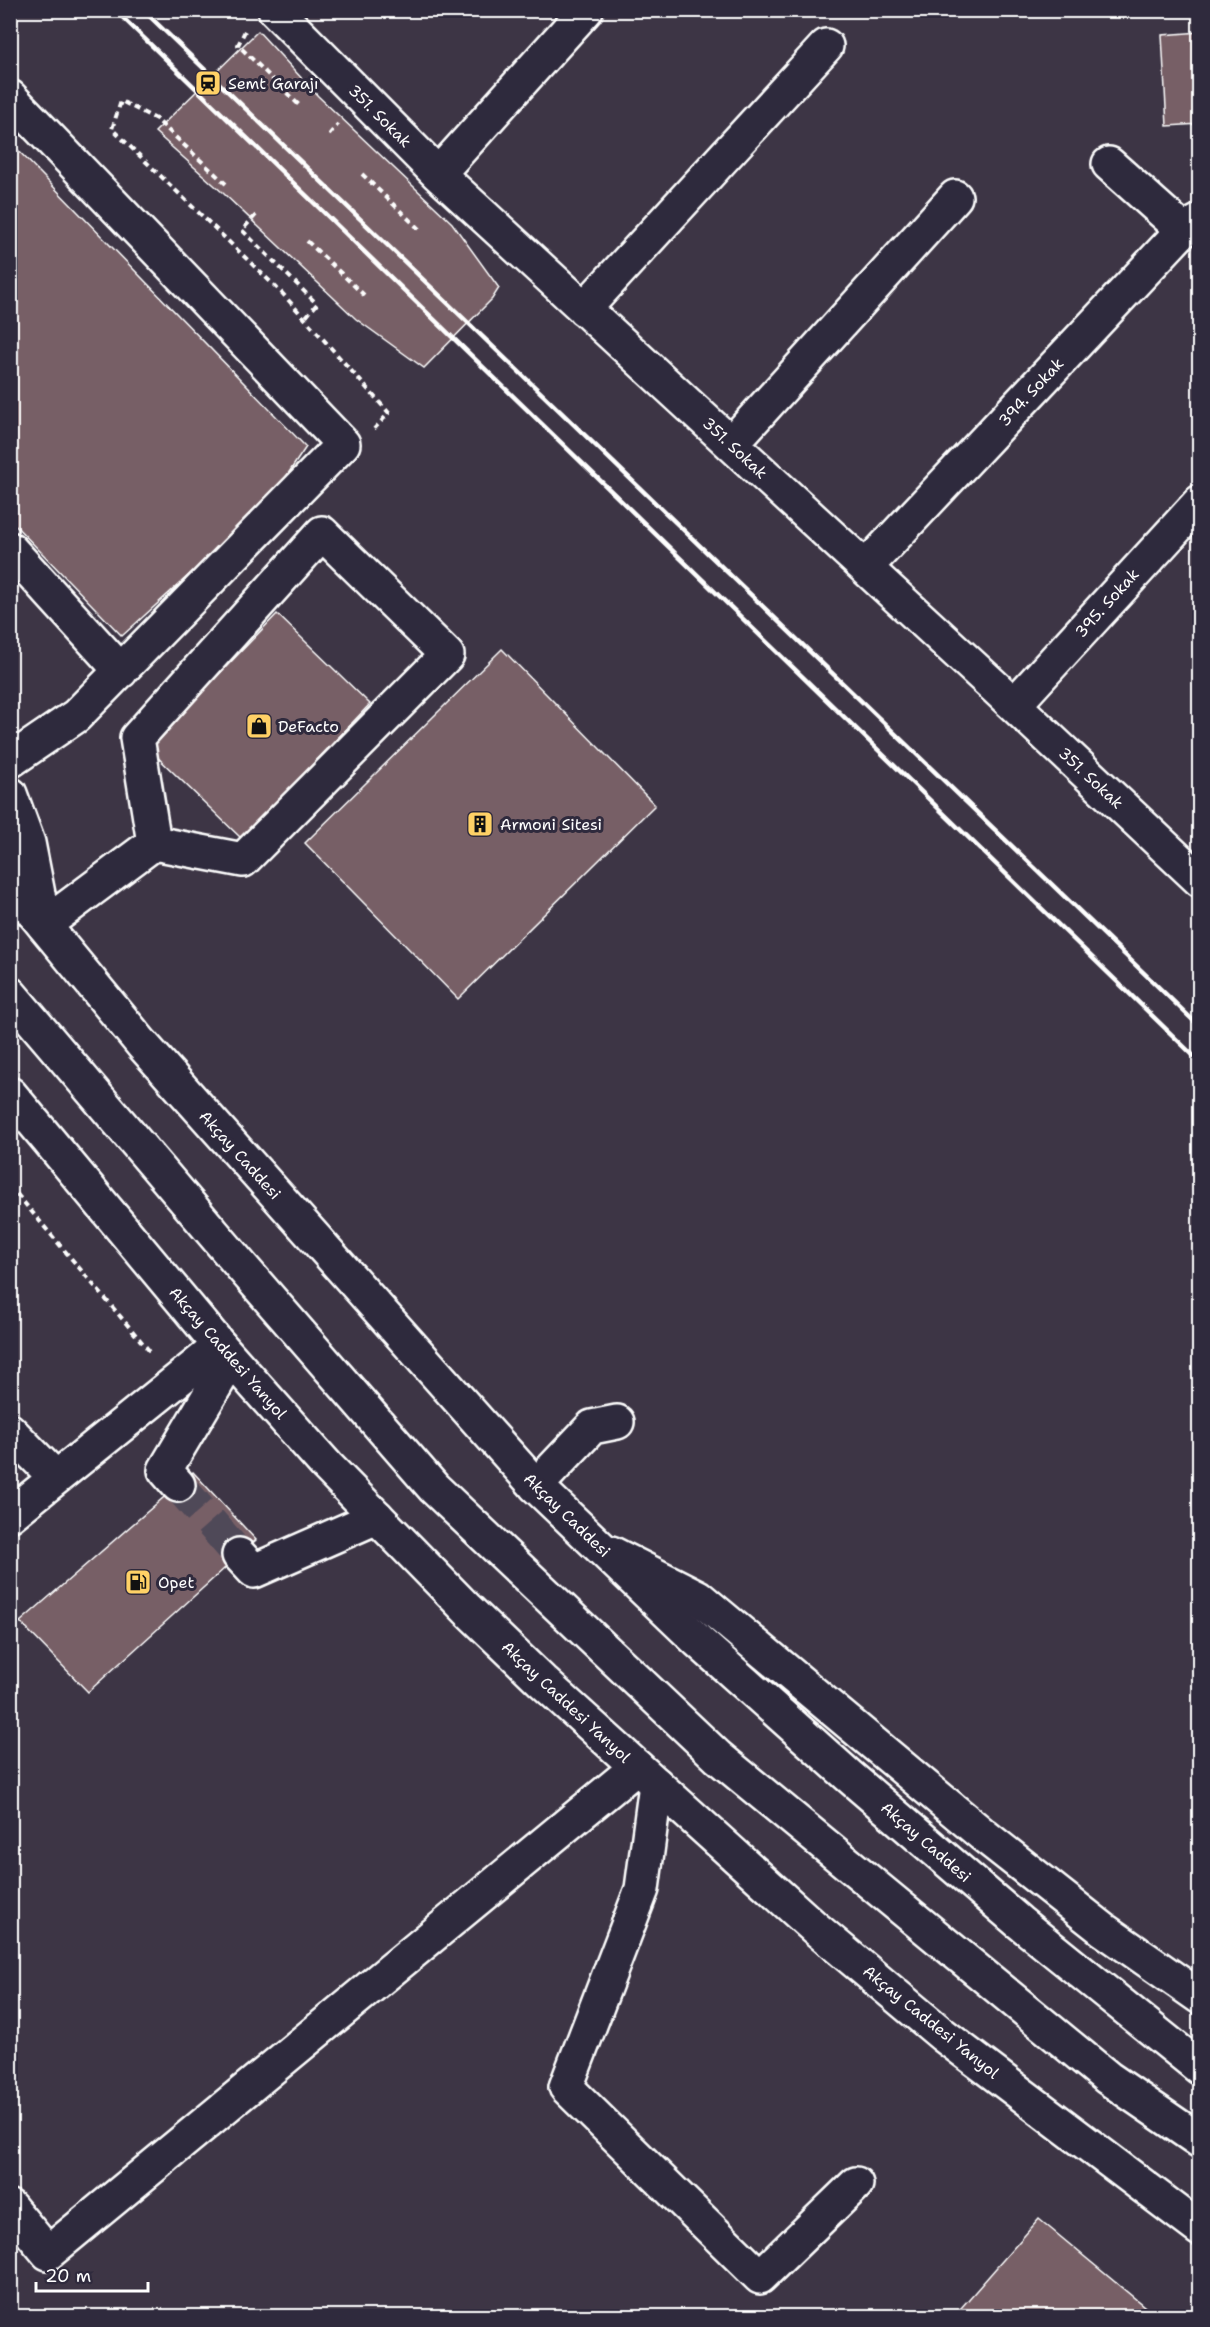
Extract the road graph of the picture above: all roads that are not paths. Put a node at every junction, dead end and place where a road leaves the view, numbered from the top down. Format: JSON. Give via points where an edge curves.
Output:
{"nodes":[{"id":1,"x":586,"y":10,"type":"edge"},
{"id":2,"x":289,"y":16,"type":"edge"},
{"id":3,"x":826,"y":46,"type":"dead end"},
{"id":4,"x":10,"y":97,"type":"edge"},
{"id":5,"x":1109,"y":165,"type":"dead end"},
{"id":6,"x":438,"y":174,"type":"junction"},
{"id":7,"x":955,"y":197,"type":"dead end"},
{"id":8,"x":1191,"y":226,"type":"edge"},
{"id":9,"x":584,"y":309,"type":"junction"},
{"id":10,"x":731,"y":444,"type":"junction"},
{"id":11,"x":1200,"y":502,"type":"edge"},
{"id":12,"x":10,"y":549,"type":"edge"},
{"id":13,"x":866,"y":567,"type":"junction"},
{"id":14,"x":121,"y":671,"type":"junction"},
{"id":15,"x":1014,"y":705,"type":"junction"},
{"id":16,"x":10,"y":761,"type":"edge"},
{"id":17,"x":10,"y":794,"type":"edge"},
{"id":18,"x":154,"y":843,"type":"junction"},
{"id":19,"x":1193,"y":862,"type":"edge"},
{"id":20,"x":10,"y":884,"type":"edge"},
{"id":21,"x":44,"y":925,"type":"junction"},
{"id":22,"x":10,"y":994,"type":"edge"},
{"id":23,"x":10,"y":1094,"type":"edge"},
{"id":24,"x":226,"y":1352,"type":"junction"},
{"id":25,"x":617,"y":1422,"type":"dead end"},
{"id":26,"x":10,"y":1431,"type":"edge"},
{"id":27,"x":56,"y":1478,"type":"junction"},
{"id":28,"x":178,"y":1485,"type":"tunnel mouth"},
{"id":29,"x":536,"y":1486,"type":"junction"},
{"id":30,"x":10,"y":1515,"type":"edge"},
{"id":31,"x":377,"y":1517,"type":"junction"},
{"id":32,"x":599,"y":1547,"type":"junction"},
{"id":33,"x":239,"y":1555,"type":"tunnel mouth"},
{"id":34,"x":646,"y":1775,"type":"junction"},
{"id":35,"x":1200,"y":1997,"type":"edge"},
{"id":36,"x":1200,"y":2068,"type":"edge"},
{"id":37,"x":1200,"y":2141,"type":"edge"},
{"id":38,"x":856,"y":2184,"type":"dead end"},
{"id":39,"x":10,"y":2207,"type":"edge"},
{"id":40,"x":1200,"y":2229,"type":"edge"}],
"edges":[{"from":1,"to":6,"type":"main road"},
{"from":2,"to":6,"type":"main road","name":"351. Sokak"},
{"from":3,"to":9,"type":"main road"},
{"from":4,"to":14,"type":"main road","via":[[343,444]]},
{"from":5,"to":8,"type":"main road"},
{"from":6,"to":9,"type":"main road","name":"351. Sokak"},
{"from":7,"to":10,"type":"main road"},
{"from":8,"to":13,"type":"main road","name":"394. Sokak"},
{"from":9,"to":10,"type":"main road","name":"351. Sokak"},
{"from":10,"to":13,"type":"main road","name":"351. Sokak"},
{"from":11,"to":15,"type":"main road","name":"395. Sokak"},
{"from":12,"to":14,"type":"main road"},
{"from":13,"to":15,"type":"main road","name":"351. Sokak"},
{"from":14,"to":16,"type":"main road","via":[[76,716]]},
{"from":15,"to":19,"type":"main road","name":"351. Sokak"},
{"from":17,"to":21,"type":"main road","via":[[28,843]]},
{"from":18,"to":18,"type":"main road","via":[[137,738],[322,533],[447,655],[243,860]]},
{"from":18,"to":21,"type":"main road"},
{"from":20,"to":21,"type":"main road","name":"Akçay Caddesi"},
{"from":21,"to":29,"type":"main road","name":"Akçay Caddesi","via":[[142,1044]]},
{"from":22,"to":37,"type":"main road","via":[[443,1496],[718,1757],[1107,2078]]},
{"from":23,"to":24,"type":"main road","name":"Akçay Caddesi Yanyol"},
{"from":24,"to":27,"type":"main road","via":[[176,1382]]},
{"from":24,"to":28,"type":"main road","via":[[165,1470]]},
{"from":24,"to":31,"type":"main road","name":"Akçay Caddesi Yanyol"},
{"from":25,"to":29,"type":"main road","via":[[592,1427]]},
{"from":26,"to":27,"type":"main road"},
{"from":27,"to":30,"type":"main road"},
{"from":29,"to":32,"type":"main road","name":"Akçay Caddesi"},
{"from":31,"to":33,"type":"main road","via":[[254,1571]]},
{"from":31,"to":34,"type":"main road","name":"Akçay Caddesi Yanyol","via":[[534,1673]]},
{"from":32,"to":35,"type":"main road","via":[[698,1597],[982,1834],[1104,1930]]},
{"from":32,"to":36,"type":"main road","name":"Akçay Caddesi","via":[[849,1776],[1019,1922]]},
{"from":34,"to":38,"type":"main road","via":[[642,1889],[566,2087],[760,2277]]},
{"from":34,"to":39,"type":"main road","via":[[48,2253]]},
{"from":34,"to":40,"type":"main road","name":"Akçay Caddesi Yanyol","via":[[814,1927],[943,2035]]}]}
